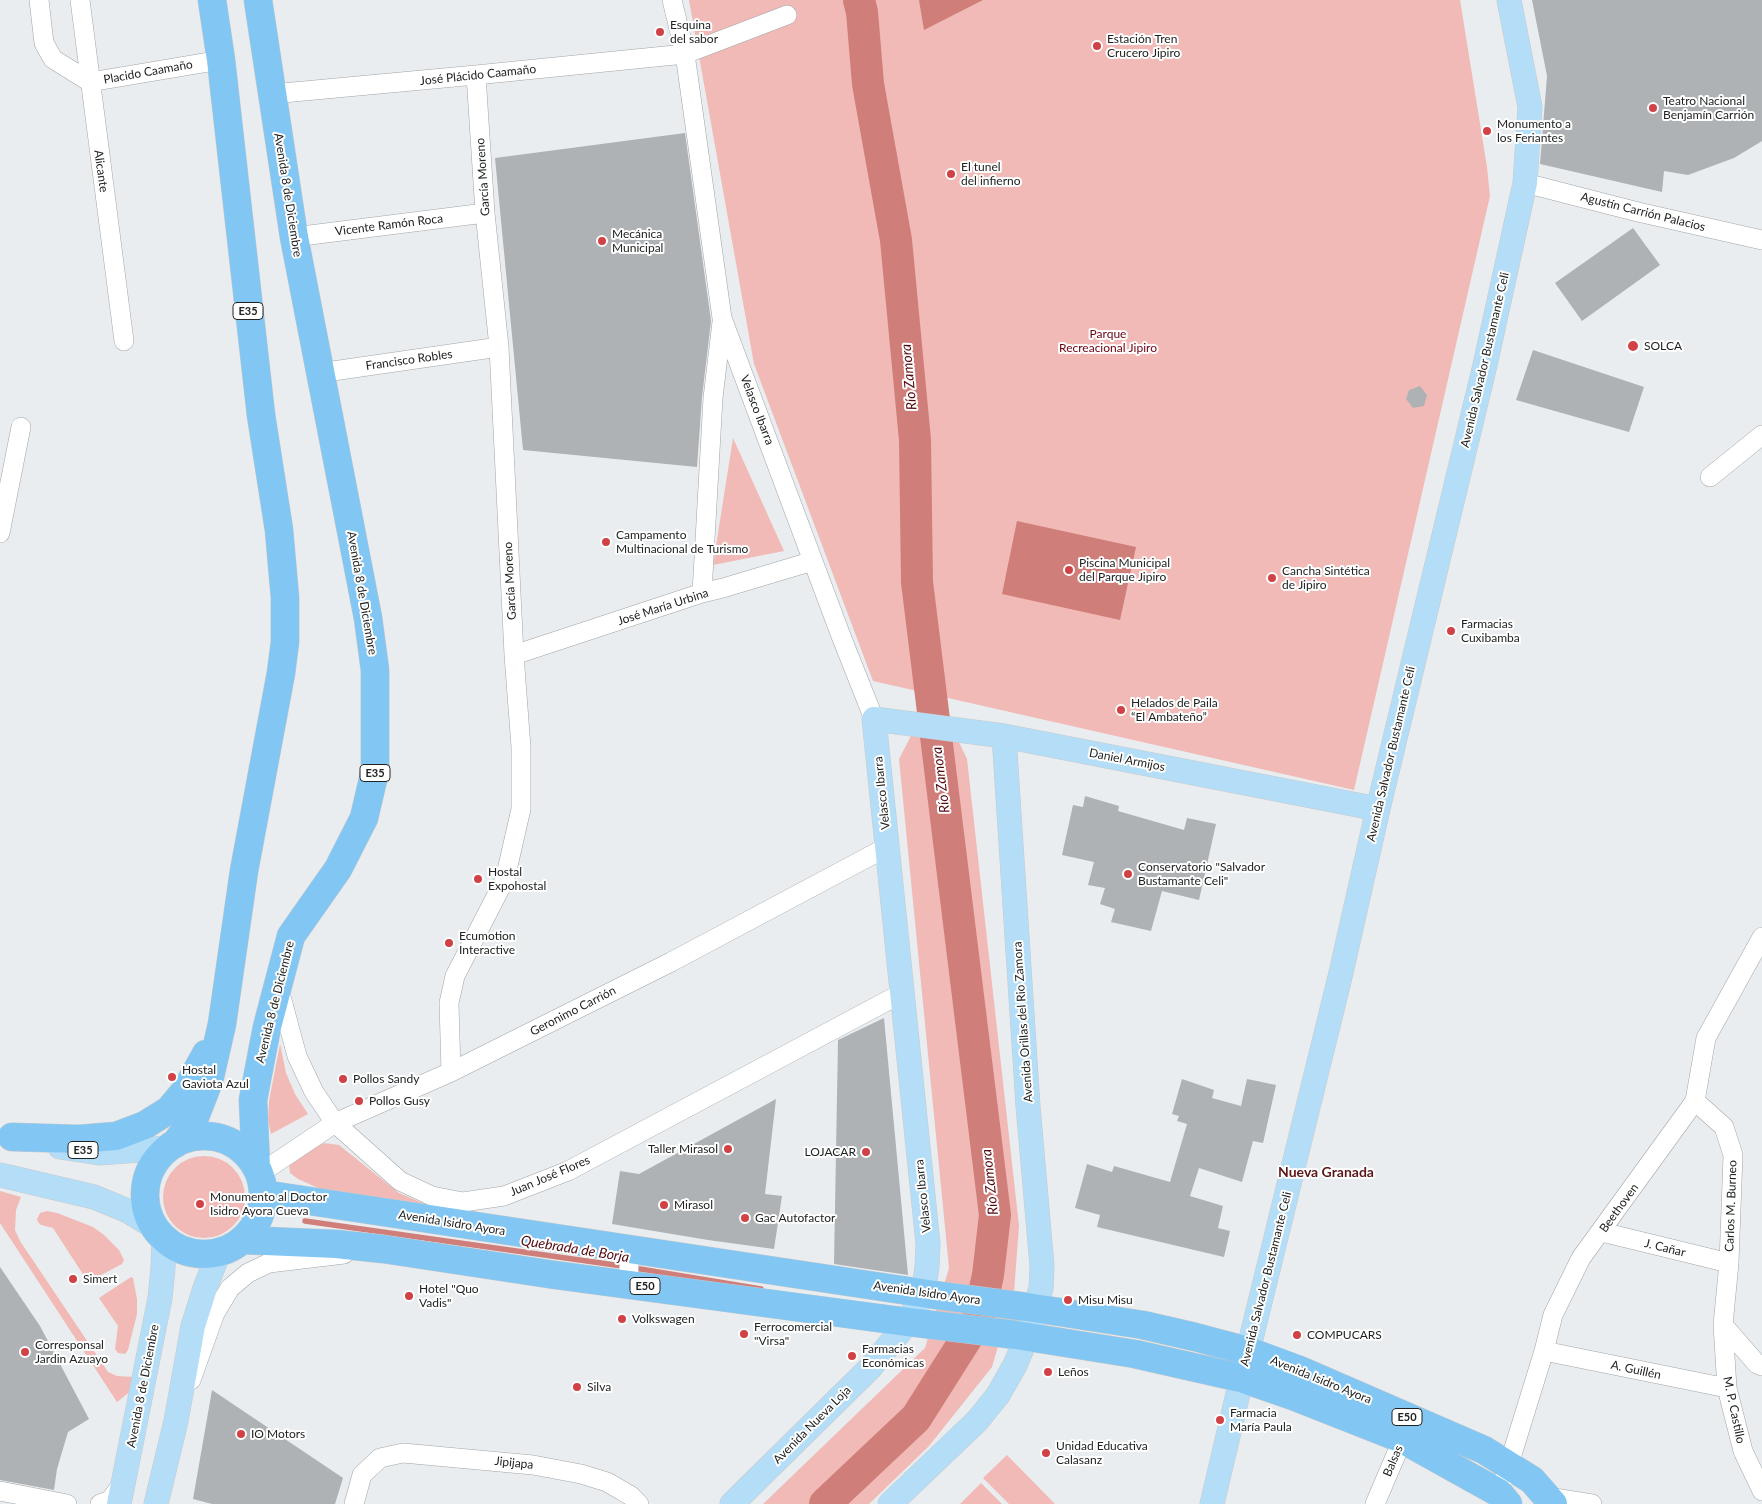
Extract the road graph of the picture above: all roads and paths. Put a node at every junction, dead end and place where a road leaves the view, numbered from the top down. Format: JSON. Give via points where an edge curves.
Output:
{"nodes":[{"id":1,"x":39,"y":0,"type":"edge"},
{"id":2,"x":80,"y":0,"type":"edge"},
{"id":3,"x":212,"y":0,"type":"edge"},
{"id":4,"x":258,"y":0,"type":"edge"},
{"id":5,"x":672,"y":0,"type":"edge"},
{"id":6,"x":1509,"y":0,"type":"edge"},
{"id":7,"x":787,"y":14,"type":"dead end"},
{"id":8,"x":685,"y":54,"type":"junction"},
{"id":9,"x":221,"y":60,"type":"junction"},
{"id":10,"x":476,"y":75,"type":"junction"},
{"id":11,"x":90,"y":82,"type":"junction"},
{"id":12,"x":272,"y":94,"type":"junction"},
{"id":13,"x":1525,"y":183,"type":"junction"},
{"id":14,"x":485,"y":213,"type":"junction"},
{"id":15,"x":294,"y":237,"type":"junction"},
{"id":16,"x":1762,"y":240,"type":"edge"},
{"id":17,"x":722,"y":318,"type":"junction"},
{"id":18,"x":124,"y":341,"type":"dead end"},
{"id":19,"x":498,"y":347,"type":"junction"},
{"id":20,"x":319,"y":372,"type":"junction"},
{"id":21,"x":22,"y":428,"type":"dead end"},
{"id":22,"x":1762,"y":435,"type":"edge"},
{"id":23,"x":1710,"y":477,"type":"dead end"},
{"id":24,"x":0,"y":533,"type":"edge"},
{"id":25,"x":813,"y":561,"type":"junction"},
{"id":26,"x":702,"y":593,"type":"junction"},
{"id":27,"x":514,"y":655,"type":"junction"},
{"id":28,"x":874,"y":719,"type":"junction"},
{"id":29,"x":1004,"y":736,"type":"junction"},
{"id":30,"x":1378,"y":808,"type":"junction"},
{"id":31,"x":887,"y":847,"type":"junction"},
{"id":32,"x":1762,"y":936,"type":"edge"},
{"id":33,"x":278,"y":986,"type":"junction"},
{"id":34,"x":902,"y":993,"type":"junction"},
{"id":35,"x":222,"y":1024,"type":"junction"},
{"id":36,"x":451,"y":1072,"type":"junction"},
{"id":37,"x":1695,"y":1101,"type":"junction"},
{"id":38,"x":335,"y":1123,"type":"junction"},
{"id":39,"x":6,"y":1135,"type":"edge"},
{"id":40,"x":171,"y":1146,"type":"junction"},
{"id":41,"x":0,"y":1175,"type":"edge"},
{"id":42,"x":259,"y":1178,"type":"junction"},
{"id":43,"x":160,"y":1232,"type":"junction"},
{"id":44,"x":1602,"y":1232,"type":"junction"},
{"id":45,"x":230,"y":1246,"type":"junction"},
{"id":46,"x":383,"y":1249,"type":"junction"},
{"id":47,"x":630,"y":1249,"type":"junction"},
{"id":48,"x":1729,"y":1263,"type":"junction"},
{"id":49,"x":628,"y":1283,"type":"junction"},
{"id":50,"x":929,"y":1295,"type":"junction"},
{"id":51,"x":1032,"y":1307,"type":"junction"},
{"id":52,"x":918,"y":1323,"type":"junction"},
{"id":53,"x":1723,"y":1325,"type":"junction"},
{"id":54,"x":1022,"y":1336,"type":"junction"},
{"id":55,"x":1248,"y":1351,"type":"junction"},
{"id":56,"x":1544,"y":1351,"type":"junction"},
{"id":57,"x":1762,"y":1366,"type":"edge"},
{"id":58,"x":1241,"y":1378,"type":"junction"},
{"id":59,"x":1727,"y":1388,"type":"junction"},
{"id":60,"x":176,"y":1421,"type":"junction"},
{"id":61,"x":1407,"y":1429,"type":"junction"},
{"id":62,"x":1510,"y":1466,"type":"junction"},
{"id":63,"x":125,"y":1480,"type":"junction"},
{"id":64,"x":0,"y":1491,"type":"edge"},
{"id":65,"x":1762,"y":1491,"type":"edge"},
{"id":66,"x":1503,"y":1498,"type":"edge"},
{"id":67,"x":1550,"y":1500,"type":"edge"},
{"id":68,"x":67,"y":1504,"type":"edge"},
{"id":69,"x":100,"y":1504,"type":"edge"},
{"id":70,"x":119,"y":1504,"type":"edge"},
{"id":71,"x":156,"y":1504,"type":"edge"},
{"id":72,"x":354,"y":1504,"type":"edge"},
{"id":73,"x":639,"y":1504,"type":"edge"},
{"id":74,"x":732,"y":1504,"type":"edge"},
{"id":75,"x":890,"y":1504,"type":"edge"},
{"id":76,"x":1212,"y":1504,"type":"edge"},
{"id":77,"x":1375,"y":1504,"type":"edge"},
{"id":78,"x":1592,"y":1504,"type":"edge"}],
"edges":[{"from":1,"to":11,"type":"street","name":"Placido Caamaño","via":[[44,43],[54,59]]},
{"from":2,"to":11,"type":"street","name":"Alicante"},
{"from":3,"to":9,"type":"highway","number":"E35"},
{"from":4,"to":12,"type":"highway","name":"Avenida 8 de Diciembre","number":"E35"},
{"from":5,"to":8,"type":"street","name":"Velasco Ibarra"},
{"from":6,"to":13,"type":"main road","name":"Avenida Salvador Bustamante Celi","via":[[1530,107]]},
{"from":7,"to":8,"type":"street","name":"José Plácido Caamaño"},
{"from":8,"to":10,"type":"street","name":"José Plácido Caamaño"},
{"from":8,"to":17,"type":"street","name":"Velasco Ibarra"},
{"from":9,"to":11,"type":"street","name":"Placido Caamaño"},
{"from":9,"to":35,"type":"highway","number":"E35","via":[[261,415],[286,598],[285,642],[244,871]]},
{"from":10,"to":12,"type":"street","name":"José Plácido Caamaño"},
{"from":10,"to":14,"type":"street","name":"García Moreno"},
{"from":11,"to":18,"type":"street","name":"Alicante"},
{"from":12,"to":15,"type":"highway","name":"Avenida 8 de Diciembre","number":"E35"},
{"from":13,"to":16,"type":"street","name":"Agustín Carrión Palacios"},
{"from":13,"to":30,"type":"main road","name":"Avenida Salvador Bustamante Celi","via":[[1483,374]]},
{"from":14,"to":15,"type":"street","name":"Vicente Ramón Roca"},
{"from":14,"to":19,"type":"street","name":"García Moreno"},
{"from":15,"to":20,"type":"highway","name":"Avenida 8 de Diciembre","number":"E35"},
{"from":17,"to":25,"type":"street","name":"Velasco Ibarra"},
{"from":17,"to":26,"type":"street","name":"Velasco Ibarra","via":[[713,398]]},
{"from":19,"to":20,"type":"street","name":"Francisco Robles"},
{"from":19,"to":27,"type":"street","name":"García Moreno"},
{"from":20,"to":33,"type":"highway","name":"Avenida 8 de Diciembre","number":"E35","via":[[368,618],[375,670],[376,771],[364,818],[338,869],[291,936]]},
{"from":21,"to":24,"type":"street"},
{"from":22,"to":23,"type":"street"},
{"from":25,"to":26,"type":"street","name":"José María Urbina"},
{"from":25,"to":28,"type":"street","name":"Velasco Ibarra"},
{"from":26,"to":27,"type":"street","name":"José María Urbina"},
{"from":27,"to":36,"type":"street","name":"García Moreno","via":[[521,748],[521,810],[505,879],[455,976],[449,1003]]},
{"from":28,"to":29,"type":"main road","name":"Daniel Armijos"},
{"from":28,"to":31,"type":"main road","name":"Velasco Ibarra"},
{"from":29,"to":30,"type":"main road","name":"Daniel Armijos"},
{"from":29,"to":51,"type":"main road","name":"Avenida Orillas del Rio Zamora","via":[[1028,1106],[1042,1266],[1040,1288]]},
{"from":30,"to":55,"type":"main road","name":"Avenida Salvador Bustamante Celi"},
{"from":31,"to":34,"type":"main road","name":"Velasco Ibarra"},
{"from":31,"to":36,"type":"street","name":"Geronimo Carrión","via":[[671,962]]},
{"from":32,"to":37,"type":"street","name":"Beethoven","via":[[1706,1038]]},
{"from":33,"to":38,"type":"street","name":"Juan José Flores","via":[[297,1056],[314,1092]]},
{"from":33,"to":42,"type":"highway","name":"Avenida 8 de Diciembre","number":"E35","via":[[253,1100]]},
{"from":34,"to":38,"type":"street","name":"Juan José Flores","via":[[568,1171],[504,1196],[463,1202],[432,1196],[400,1181]]},
{"from":34,"to":50,"type":"main road","name":"Velasco Ibarra","via":[[928,1244]]},
{"from":35,"to":39,"type":"highway","via":[[186,1090],[169,1110],[145,1125],[116,1136]]},
{"from":35,"to":40,"type":"highway","number":"E35","via":[[204,1098],[196,1117]]},
{"from":36,"to":38,"type":"street","name":"Geronimo Carrión"},
{"from":37,"to":44,"type":"street","name":"Beethoven"},
{"from":37,"to":48,"type":"street","name":"Carlos M. Burneo","via":[[1724,1127],[1732,1155]]},
{"from":38,"to":42,"type":"street","name":"Geronimo Carrión"},
{"from":39,"to":40,"type":"main road","number":"E35","via":[[99,1153]]},
{"from":40,"to":42,"type":"highway","number":"E35","via":[[194,1137],[225,1140],[243,1151]]},
{"from":40,"to":43,"type":"highway","number":"E35","via":[[151,1169],[146,1186],[148,1212]]},
{"from":41,"to":43,"type":"main road","via":[[101,1200],[128,1211]]},
{"from":42,"to":45,"type":"highway","number":"E35","via":[[262,1204],[256,1224]]},
{"from":42,"to":47,"type":"highway","name":"Avenida Isidro Ayora","number":"E50"},
{"from":43,"to":45,"type":"highway","via":[[178,1247],[194,1252]]},
{"from":43,"to":63,"type":"main road","name":"Avenida 8 de Diciembre","via":[[163,1268],[160,1298]]},
{"from":44,"to":48,"type":"street","name":"J. Cañar"},
{"from":44,"to":56,"type":"street","name":"Beethoven","via":[[1581,1258],[1553,1315]]},
{"from":45,"to":46,"type":"highway","name":"Avenida Isidro Ayora","number":"E50","via":[[308,1242]]},
{"from":45,"to":60,"type":"main road","via":[[205,1288],[194,1326]]},
{"from":46,"to":49,"type":"highway","name":"Avenida Isidro Ayora","number":"E50"},
{"from":46,"to":60,"type":"street","via":[[269,1263],[248,1273],[230,1288],[215,1313]]},
{"from":47,"to":49,"type":"street"},
{"from":47,"to":50,"type":"highway","name":"Avenida Isidro Ayora","number":"E50"},
{"from":48,"to":53,"type":"street","name":"Carlos M. Burneo"},
{"from":49,"to":52,"type":"highway","name":"Avenida Isidro Ayora","number":"E50"},
{"from":50,"to":51,"type":"highway","name":"Avenida Isidro Ayora","number":"E50"},
{"from":50,"to":52,"type":"main road","name":"Avenida Nueva Loja"},
{"from":51,"to":54,"type":"main road","name":"Avenida Orillas del Rio Zamora"},
{"from":51,"to":55,"type":"highway","name":"Avenida Isidro Ayora","number":"E50","via":[[1143,1325]]},
{"from":52,"to":54,"type":"highway","name":"Avenida Isidro Ayora","number":"E50"},
{"from":52,"to":74,"type":"main road","name":"Avenida Nueva Loja"},
{"from":53,"to":57,"type":"street"},
{"from":53,"to":59,"type":"street","name":"M. P. Castillo"},
{"from":54,"to":58,"type":"highway","name":"Avenida Isidro Ayora","number":"E50","via":[[1135,1354]]},
{"from":54,"to":75,"type":"main road","name":"Avenida Orillas del Rio Zamora","via":[[1015,1365],[998,1395],[977,1421]]},
{"from":55,"to":58,"type":"main road","name":"Avenida Salvador Bustamante Celi"},
{"from":55,"to":61,"type":"highway","name":"Avenida Isidro Ayora","number":"E50","via":[[1302,1371]]},
{"from":56,"to":59,"type":"street","name":"A. Guillén"},
{"from":56,"to":62,"type":"street","name":"Beethoven"},
{"from":58,"to":61,"type":"highway","name":"Avenida Isidro Ayora","number":"E50"},
{"from":58,"to":76,"type":"main road","name":"Avenida Salvador Bustamante Celi"},
{"from":59,"to":65,"type":"street","name":"M. P. Castillo","via":[[1743,1451]]},
{"from":60,"to":71,"type":"main road"},
{"from":61,"to":62,"type":"highway","name":"Avenida Isidro Ayora","number":"E50","via":[[1484,1450]]},
{"from":61,"to":66,"type":"highway","name":"Avenida Isidro Ayora","number":"E50"},
{"from":61,"to":77,"type":"street","name":"Balsas"},
{"from":62,"to":66,"type":"street","name":"Beethoven"},
{"from":62,"to":67,"type":"highway","name":"Avenida Isidro Ayora","number":"E50","via":[[1532,1480]]},
{"from":63,"to":69,"type":"street","via":[[110,1500]]},
{"from":63,"to":70,"type":"main road","name":"Avenida 8 de Diciembre"},
{"from":64,"to":68,"type":"street"},
{"from":67,"to":78,"type":"street"},
{"from":72,"to":73,"type":"street","name":"Jipijapa","via":[[362,1475],[380,1458],[403,1453],[533,1465],[580,1474],[607,1482]]}]}
